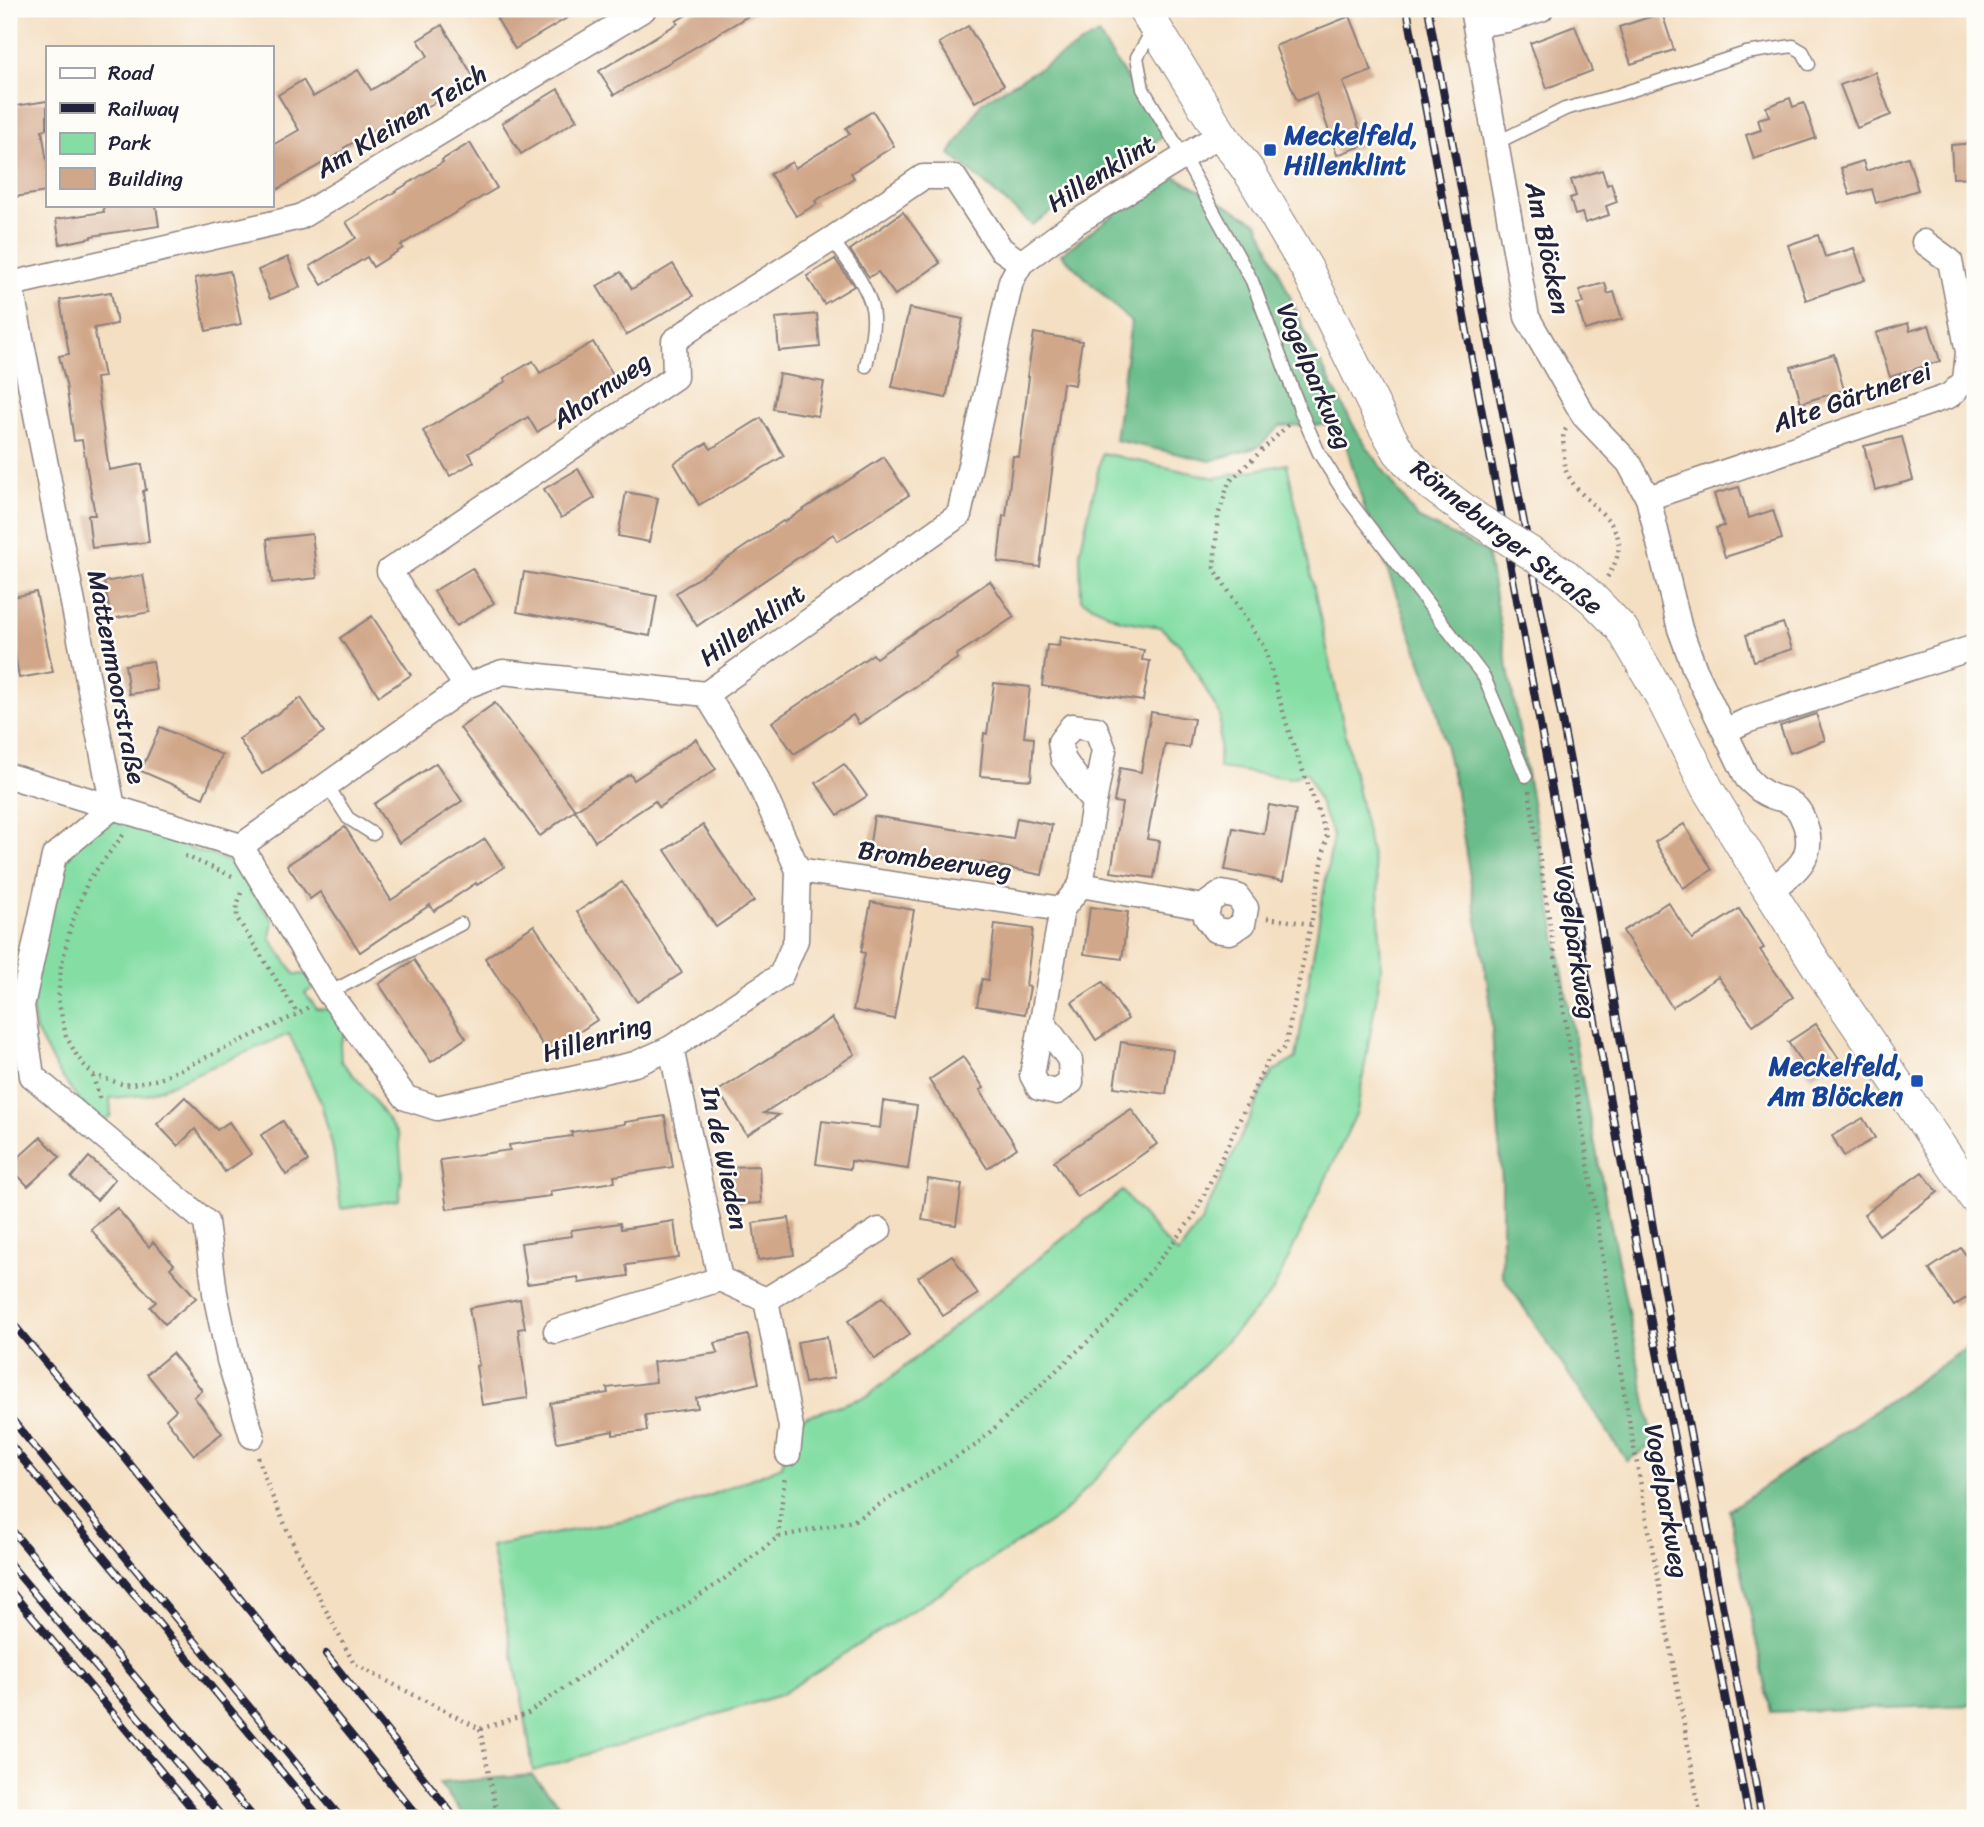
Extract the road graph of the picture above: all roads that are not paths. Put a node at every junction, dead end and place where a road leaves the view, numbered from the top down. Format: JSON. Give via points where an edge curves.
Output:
{"nodes":[{"id":1,"x":644,"y":9,"type":"edge"},
{"id":2,"x":1541,"y":9,"type":"edge"},
{"id":3,"x":1474,"y":17,"type":"edge"},
{"id":4,"x":1149,"y":18,"type":"edge"},
{"id":5,"x":1809,"y":64,"type":"dead end"},
{"id":6,"x":1221,"y":134,"type":"junction"},
{"id":7,"x":1496,"y":143,"type":"junction"},
{"id":8,"x":1183,"y":156,"type":"junction"},
{"id":9,"x":832,"y":239,"type":"junction"},
{"id":10,"x":1924,"y":242,"type":"dead end"},
{"id":11,"x":1021,"y":263,"type":"junction"},
{"id":12,"x":10,"y":281,"type":"edge"},
{"id":13,"x":866,"y":366,"type":"dead end"},
{"id":14,"x":17,"y":369,"type":"edge"},
{"id":15,"x":1648,"y":498,"type":"junction"},
{"id":16,"x":1975,"y":647,"type":"edge"},
{"id":17,"x":466,"y":686,"type":"junction"},
{"id":18,"x":706,"y":694,"type":"junction"},
{"id":19,"x":1725,"y":731,"type":"junction"},
{"id":20,"x":9,"y":776,"type":"edge"},
{"id":21,"x":1527,"y":776,"type":"road end"},
{"id":22,"x":327,"y":785,"type":"junction"},
{"id":23,"x":1094,"y":803,"type":"dead end"},
{"id":24,"x":113,"y":807,"type":"junction"},
{"id":25,"x":373,"y":834,"type":"dead end"},
{"id":26,"x":240,"y":846,"type":"junction"},
{"id":27,"x":798,"y":870,"type":"junction"},
{"id":28,"x":1082,"y":885,"type":"junction"},
{"id":29,"x":1769,"y":890,"type":"junction"},
{"id":30,"x":1062,"y":909,"type":"junction"},
{"id":31,"x":1245,"y":914,"type":"road end"},
{"id":32,"x":461,"y":924,"type":"dead end"},
{"id":33,"x":329,"y":993,"type":"junction"},
{"id":34,"x":1042,"y":1020,"type":"dead end"},
{"id":35,"x":671,"y":1048,"type":"junction"},
{"id":36,"x":1975,"y":1198,"type":"edge"},
{"id":37,"x":879,"y":1230,"type":"dead end"},
{"id":38,"x":720,"y":1279,"type":"junction"},
{"id":39,"x":766,"y":1300,"type":"junction"},
{"id":40,"x":556,"y":1331,"type":"dead end"},
{"id":41,"x":252,"y":1436,"type":"road end"},
{"id":42,"x":788,"y":1454,"type":"road end"}],
"edges":[{"from":1,"to":12,"type":"street","name":"Am Kleinen Teich","via":[[300,217]]},
{"from":2,"to":3,"type":"street","name":"Am Blöcken","via":[[1507,20]]},
{"from":3,"to":7,"type":"street","name":"Am Blöcken"},
{"from":4,"to":6,"type":"street","name":"Rönneburger Straße"},
{"from":4,"to":8,"type":"lane","name":"Vogelparkweg","via":[[1138,57],[1143,89]]},
{"from":5,"to":7,"type":"lane","via":[[1793,46],[1746,53],[1566,109]]},
{"from":6,"to":8,"type":"street","name":"Hillenklint"},
{"from":6,"to":29,"type":"street","name":"Rönneburger Straße","bridge":true,"via":[[1250,173],[1307,269],[1399,453],[1421,477],[1474,517],[1565,575],[1622,629],[1707,788]]},
{"from":7,"to":15,"type":"street","name":"Am Blöcken","via":[[1527,317],[1584,416],[1629,463]]},
{"from":8,"to":11,"type":"street","name":"Hillenklint","via":[[1075,223]]},
{"from":8,"to":21,"type":"lane","name":"Vogelparkweg","via":[[1252,281],[1319,453],[1348,499],[1484,677]]},
{"from":9,"to":11,"type":"street","name":"Ahornweg","via":[[923,177],[954,177],[1001,249]]},
{"from":9,"to":13,"type":"lane","via":[[871,303]]},
{"from":9,"to":17,"type":"street","name":"Ahornweg","via":[[674,341],[675,377],[389,571]]},
{"from":10,"to":15,"type":"street","name":"Alte Gärtnerei","via":[[1950,261],[1968,352],[1965,381],[1949,396]]},
{"from":11,"to":18,"type":"street","name":"Hillenklint","via":[[1011,281],[959,515]]},
{"from":12,"to":14,"type":"street","name":"Mattenmoorstraße"},
{"from":14,"to":24,"type":"street","name":"Mattenmoorstraße"},
{"from":15,"to":19,"type":"street","name":"Am Blöcken","via":[[1680,629]]},
{"from":16,"to":19,"type":"street"},
{"from":17,"to":18,"type":"street","name":"Hillenklint","via":[[503,672]]},
{"from":17,"to":22,"type":"street","name":"Hillenklint"},
{"from":18,"to":27,"type":"street","name":"Hillenring","via":[[754,772]]},
{"from":19,"to":29,"type":"street","name":"Am Blöcken","via":[[1747,778],[1760,791],[1800,810],[1807,830],[1809,848],[1803,863]]},
{"from":20,"to":24,"type":"street"},
{"from":22,"to":25,"type":"lane","via":[[348,818]]},
{"from":22,"to":26,"type":"street","name":"Hillenklint"},
{"from":23,"to":28,"type":"street"},
{"from":24,"to":26,"type":"street"},
{"from":24,"to":41,"type":"street","name":"Mattenmoorstraße","via":[[54,856],[22,1006],[32,1076],[206,1222],[229,1360]]},
{"from":26,"to":33,"type":"street","name":"Hillenring"},
{"from":27,"to":30,"type":"street","name":"Brombeerweg"},
{"from":27,"to":35,"type":"street","name":"Hillenring","via":[[796,940],[781,975]]},
{"from":28,"to":30,"type":"street"},
{"from":28,"to":31,"type":"street","via":[[1208,908],[1206,917],[1215,930],[1230,933],[1243,924]]},
{"from":29,"to":36,"type":"street","name":"Rönneburger Straße"},
{"from":30,"to":34,"type":"street"},
{"from":32,"to":33,"type":"lane"},
{"from":33,"to":35,"type":"street","name":"Hillenring","via":[[406,1098],[437,1108],[635,1064]]},
{"from":35,"to":38,"type":"street","name":"In de Wieden"},
{"from":37,"to":39,"type":"street"},
{"from":38,"to":39,"type":"street"},
{"from":38,"to":40,"type":"street"},
{"from":39,"to":42,"type":"street","via":[[791,1427]]}]}
